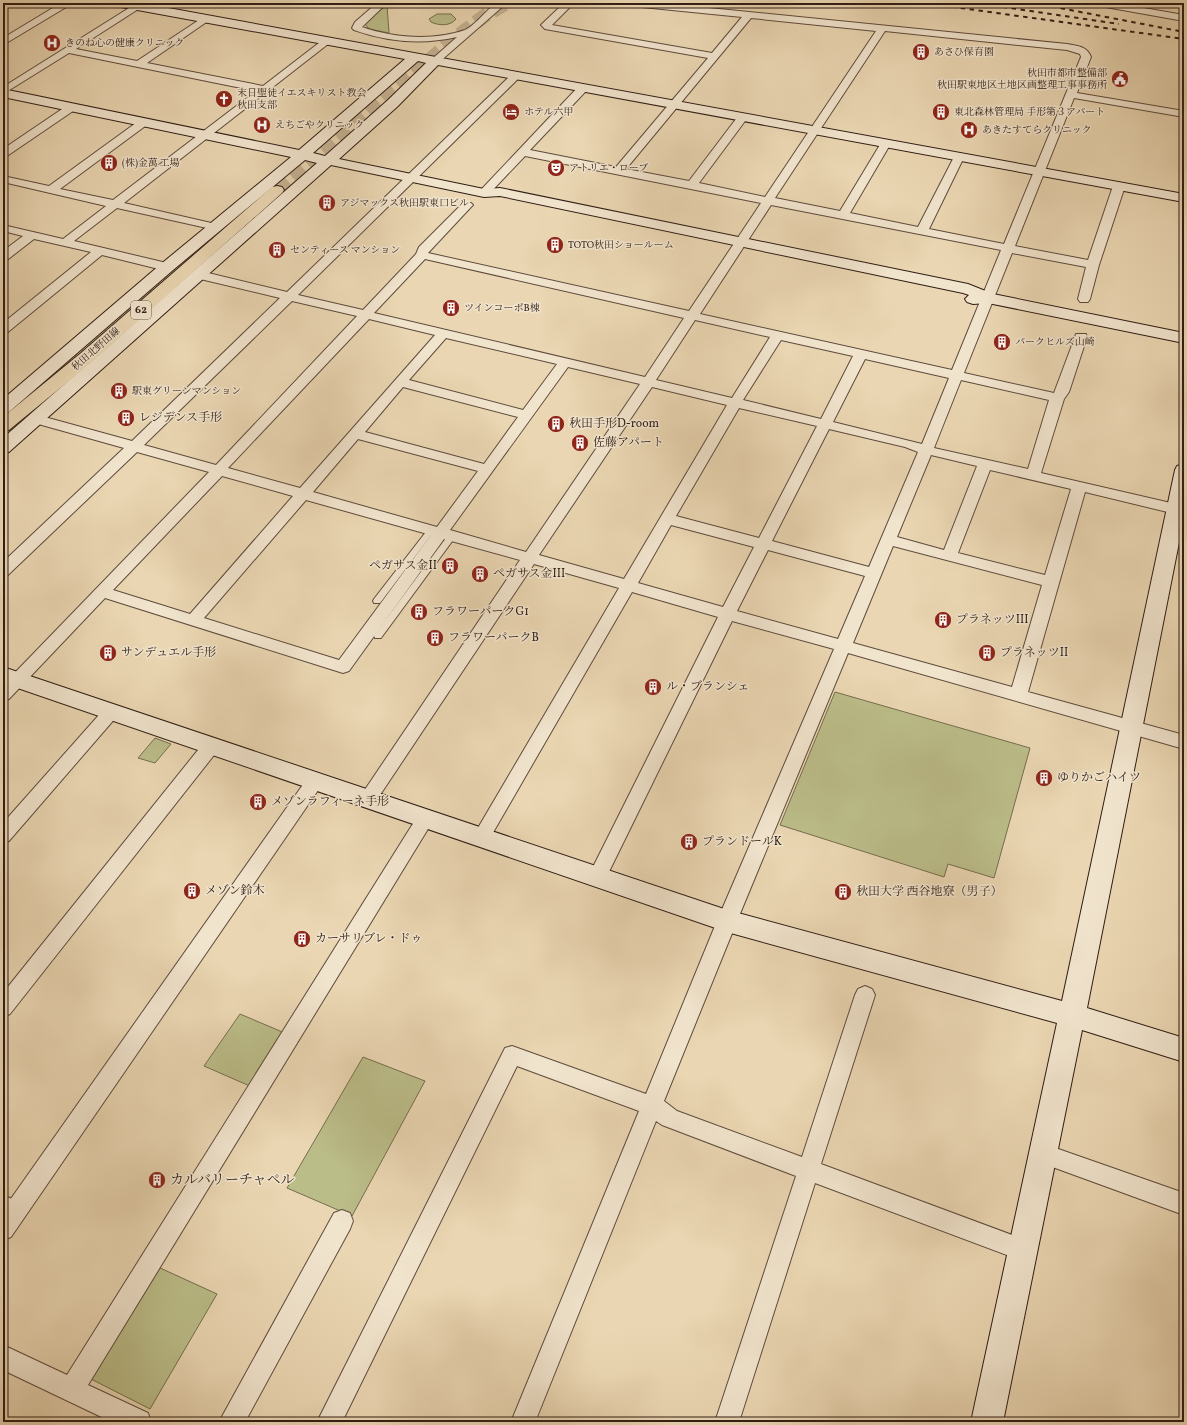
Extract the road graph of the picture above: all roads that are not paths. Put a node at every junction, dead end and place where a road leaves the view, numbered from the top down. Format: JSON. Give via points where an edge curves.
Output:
{"nodes":[{"id":1,"x":68,"y":3,"type":"edge"},
{"id":2,"x":121,"y":3,"type":"edge"},
{"id":3,"x":382,"y":3,"type":"edge"},
{"id":4,"x":490,"y":3,"type":"edge"},
{"id":5,"x":569,"y":3,"type":"edge"},
{"id":6,"x":632,"y":3,"type":"edge"},
{"id":7,"x":1100,"y":3,"type":"edge"},
{"id":8,"x":139,"y":4,"type":"edge"},
{"id":9,"x":748,"y":16,"type":"junction"},
{"id":10,"x":1184,"y":18,"type":"edge"},
{"id":11,"x":205,"y":19,"type":"junction"},
{"id":12,"x":882,"y":29,"type":"junction"},
{"id":13,"x":467,"y":32,"type":"junction"},
{"id":14,"x":430,"y":39,"type":"junction"},
{"id":15,"x":327,"y":41,"type":"junction"},
{"id":16,"x":3,"y":42,"type":"edge"},
{"id":17,"x":67,"y":50,"type":"junction"},
{"id":18,"x":715,"y":56,"type":"junction"},
{"id":19,"x":414,"y":58,"type":"junction"},
{"id":20,"x":434,"y":62,"type":"junction"},
{"id":21,"x":139,"y":64,"type":"junction"},
{"id":22,"x":516,"y":76,"type":"junction"},
{"id":23,"x":583,"y":88,"type":"junction"},
{"id":24,"x":264,"y":89,"type":"junction"},
{"id":25,"x":3,"y":92,"type":"edge"},
{"id":26,"x":1072,"y":95,"type":"junction"},
{"id":27,"x":674,"y":105,"type":"junction"},
{"id":28,"x":72,"y":107,"type":"junction"},
{"id":29,"x":1184,"y":114,"type":"edge"},
{"id":30,"x":742,"y":117,"type":"junction"},
{"id":31,"x":144,"y":122,"type":"junction"},
{"id":32,"x":815,"y":131,"type":"junction"},
{"id":33,"x":206,"y":135,"type":"junction"},
{"id":34,"x":886,"y":143,"type":"junction"},
{"id":35,"x":524,"y":152,"type":"junction"},
{"id":36,"x":3,"y":154,"type":"edge"},
{"id":37,"x":303,"y":155,"type":"junction"},
{"id":38,"x":959,"y":157,"type":"junction"},
{"id":39,"x":328,"y":160,"type":"junction"},
{"id":40,"x":619,"y":171,"type":"junction"},
{"id":41,"x":1040,"y":171,"type":"junction"},
{"id":42,"x":411,"y":177,"type":"junction"},
{"id":43,"x":3,"y":179,"type":"edge"},
{"id":44,"x":691,"y":186,"type":"junction"},
{"id":45,"x":1119,"y":186,"type":"junction"},
{"id":46,"x":51,"y":190,"type":"junction"},
{"id":47,"x":278,"y":190,"type":"tunnel mouth"},
{"id":48,"x":484,"y":193,"type":"junction"},
{"id":49,"x":1184,"y":198,"type":"edge"},
{"id":50,"x":768,"y":201,"type":"junction"},
{"id":51,"x":114,"y":204,"type":"junction"},
{"id":52,"x":467,"y":205,"type":"dead end"},
{"id":53,"x":843,"y":215,"type":"junction"},
{"id":54,"x":216,"y":227,"type":"junction"},
{"id":55,"x":3,"y":228,"type":"edge"},
{"id":56,"x":922,"y":231,"type":"junction"},
{"id":57,"x":32,"y":235,"type":"junction"},
{"id":58,"x":65,"y":243,"type":"junction"},
{"id":59,"x":738,"y":246,"type":"junction"},
{"id":60,"x":1009,"y":248,"type":"junction"},
{"id":61,"x":100,"y":251,"type":"junction"},
{"id":62,"x":422,"y":255,"type":"junction"},
{"id":63,"x":3,"y":257,"type":"edge"},
{"id":64,"x":1093,"y":265,"type":"junction"},
{"id":65,"x":167,"y":267,"type":"junction"},
{"id":66,"x":200,"y":275,"type":"junction"},
{"id":67,"x":288,"y":296,"type":"junction"},
{"id":68,"x":988,"y":298,"type":"junction"},
{"id":69,"x":1084,"y":299,"type":"dead end"},
{"id":70,"x":365,"y":314,"type":"junction"},
{"id":71,"x":692,"y":316,"type":"junction"},
{"id":72,"x":3,"y":329,"type":"edge"},
{"id":73,"x":443,"y":333,"type":"junction"},
{"id":74,"x":778,"y":334,"type":"junction"},
{"id":75,"x":1081,"y":337,"type":"dead end"},
{"id":76,"x":1184,"y":338,"type":"edge"},
{"id":77,"x":861,"y":354,"type":"junction"},
{"id":78,"x":565,"y":362,"type":"junction"},
{"id":79,"x":956,"y":375,"type":"junction"},
{"id":80,"x":400,"y":382,"type":"junction"},
{"id":81,"x":648,"y":382,"type":"junction"},
{"id":82,"x":1057,"y":398,"type":"junction"},
{"id":83,"x":736,"y":402,"type":"junction"},
{"id":84,"x":3,"y":408,"type":"edge"},
{"id":85,"x":527,"y":415,"type":"junction"},
{"id":86,"x":36,"y":419,"type":"junction"},
{"id":87,"x":824,"y":424,"type":"junction"},
{"id":88,"x":3,"y":426,"type":"edge"},
{"id":89,"x":355,"y":434,"type":"junction"},
{"id":90,"x":135,"y":446,"type":"junction"},
{"id":91,"x":3,"y":448,"type":"edge"},
{"id":92,"x":926,"y":450,"type":"junction"},
{"id":93,"x":984,"y":464,"type":"junction"},
{"id":94,"x":487,"y":469,"type":"junction"},
{"id":95,"x":219,"y":470,"type":"junction"},
{"id":96,"x":1184,"y":470,"type":"edge"},
{"id":97,"x":1033,"y":475,"type":"junction"},
{"id":98,"x":1079,"y":486,"type":"junction"},
{"id":99,"x":304,"y":493,"type":"junction"},
{"id":100,"x":1180,"y":510,"type":"edge"},
{"id":101,"x":667,"y":518,"type":"junction"},
{"id":102,"x":441,"y":533,"type":"junction"},
{"id":103,"x":887,"y":540,"type":"junction"},
{"id":104,"x":763,"y":544,"type":"junction"},
{"id":105,"x":949,"y":556,"type":"junction"},
{"id":106,"x":529,"y":558,"type":"junction"},
{"id":107,"x":3,"y":571,"type":"edge"},
{"id":108,"x":874,"y":574,"type":"junction"},
{"id":109,"x":1050,"y":582,"type":"junction"},
{"id":110,"x":628,"y":586,"type":"junction"},
{"id":111,"x":102,"y":592,"type":"junction"},
{"id":112,"x":378,"y":601,"type":"dead end"},
{"id":113,"x":727,"y":615,"type":"junction"},
{"id":114,"x":193,"y":621,"type":"junction"},
{"id":115,"x":378,"y":636,"type":"dead end"},
{"id":116,"x":843,"y":647,"type":"junction"},
{"id":117,"x":8,"y":683,"type":"edge"},
{"id":118,"x":1018,"y":696,"type":"junction"},
{"id":119,"x":112,"y":711,"type":"junction"},
{"id":120,"x":1132,"y":727,"type":"junction"},
{"id":121,"x":1184,"y":742,"type":"edge"},
{"id":122,"x":212,"y":745,"type":"junction"},
{"id":123,"x":315,"y":781,"type":"junction"},
{"id":124,"x":368,"y":799,"type":"junction"},
{"id":125,"x":425,"y":819,"type":"junction"},
{"id":126,"x":3,"y":836,"type":"edge"},
{"id":127,"x":482,"y":838,"type":"junction"},
{"id":128,"x":597,"y":877,"type":"junction"},
{"id":129,"x":727,"y":921,"type":"junction"},
{"id":130,"x":865,"y":995,"type":"dead end"},
{"id":131,"x":3,"y":1008,"type":"edge"},
{"id":132,"x":1072,"y":1016,"type":"junction"},
{"id":133,"x":1184,"y":1050,"type":"edge"},
{"id":134,"x":653,"y":1106,"type":"junction"},
{"id":135,"x":1044,"y":1154,"type":"junction"},
{"id":136,"x":809,"y":1170,"type":"junction"},
{"id":137,"x":10,"y":1204,"type":"edge"},
{"id":138,"x":1184,"y":1204,"type":"edge"},
{"id":139,"x":342,"y":1221,"type":"dead end"},
{"id":140,"x":3,"y":1229,"type":"edge"},
{"id":141,"x":1023,"y":1250,"type":"junction"},
{"id":142,"x":3,"y":1357,"type":"edge"},
{"id":143,"x":72,"y":1389,"type":"junction"},
{"id":144,"x":139,"y":1422,"type":"edge"},
{"id":145,"x":231,"y":1422,"type":"edge"},
{"id":146,"x":329,"y":1422,"type":"edge"},
{"id":147,"x":523,"y":1422,"type":"edge"},
{"id":148,"x":727,"y":1422,"type":"edge"},
{"id":149,"x":987,"y":1422,"type":"edge"}],
"edges":[{"from":1,"to":16,"type":"street"},
{"from":2,"to":8,"type":"street"},
{"from":3,"to":14,"type":"street","via":[[356,28],[403,38]]},
{"from":4,"to":13,"type":"street","via":[[496,8]]},
{"from":5,"to":18,"type":"street","via":[[546,25],[548,27]]},
{"from":6,"to":9,"type":"street"},
{"from":7,"to":10,"type":"street"},
{"from":8,"to":11,"type":"street"},
{"from":8,"to":17,"type":"street"},
{"from":9,"to":12,"type":"street"},
{"from":9,"to":18,"type":"street"},
{"from":11,"to":15,"type":"street"},
{"from":11,"to":21,"type":"street"},
{"from":12,"to":26,"type":"street","via":[[1078,49],[1084,52],[1085,60]]},
{"from":12,"to":32,"type":"street"},
{"from":13,"to":14,"type":"street"},
{"from":13,"to":20,"type":"street"},
{"from":14,"to":19,"type":"street"},
{"from":15,"to":19,"type":"street"},
{"from":15,"to":24,"type":"street"},
{"from":17,"to":21,"type":"street"},
{"from":17,"to":25,"type":"street"},
{"from":18,"to":27,"type":"street"},
{"from":19,"to":20,"type":"street"},
{"from":19,"to":37,"type":"street"},
{"from":20,"to":22,"type":"street"},
{"from":20,"to":39,"type":"street","via":[[393,103]]},
{"from":21,"to":24,"type":"street"},
{"from":22,"to":23,"type":"street"},
{"from":22,"to":42,"type":"street"},
{"from":23,"to":27,"type":"street"},
{"from":23,"to":35,"type":"street"},
{"from":24,"to":33,"type":"street"},
{"from":25,"to":28,"type":"street"},
{"from":26,"to":29,"type":"street"},
{"from":26,"to":41,"type":"street"},
{"from":27,"to":30,"type":"street"},
{"from":27,"to":40,"type":"street"},
{"from":28,"to":31,"type":"street"},
{"from":28,"to":36,"type":"street"},
{"from":30,"to":32,"type":"street"},
{"from":30,"to":44,"type":"street"},
{"from":31,"to":33,"type":"street"},
{"from":31,"to":46,"type":"street"},
{"from":32,"to":34,"type":"street"},
{"from":32,"to":50,"type":"street"},
{"from":33,"to":37,"type":"street"},
{"from":33,"to":51,"type":"street"},
{"from":34,"to":38,"type":"street"},
{"from":34,"to":53,"type":"street"},
{"from":35,"to":40,"type":"street"},
{"from":35,"to":48,"type":"street"},
{"from":37,"to":39,"type":"street"},
{"from":37,"to":54,"type":"street"},
{"from":38,"to":41,"type":"street"},
{"from":38,"to":56,"type":"street"},
{"from":39,"to":42,"type":"street"},
{"from":39,"to":66,"type":"street"},
{"from":40,"to":44,"type":"street"},
{"from":41,"to":45,"type":"street"},
{"from":41,"to":60,"type":"street"},
{"from":42,"to":48,"type":"street"},
{"from":42,"to":67,"type":"street"},
{"from":43,"to":46,"type":"street"},
{"from":44,"to":50,"type":"street"},
{"from":45,"to":49,"type":"street"},
{"from":45,"to":64,"type":"street"},
{"from":46,"to":51,"type":"street"},
{"from":47,"to":88,"type":"highway","name":"秋田北野田線","number":"62","via":[[87,357]]},
{"from":48,"to":59,"type":"street","via":[[493,200]]},
{"from":50,"to":53,"type":"street"},
{"from":50,"to":59,"type":"street"},
{"from":51,"to":54,"type":"street"},
{"from":51,"to":58,"type":"street"},
{"from":52,"to":62,"type":"street","via":[[423,250]]},
{"from":53,"to":56,"type":"street"},
{"from":54,"to":65,"type":"street"},
{"from":55,"to":57,"type":"street"},
{"from":56,"to":60,"type":"street"},
{"from":57,"to":58,"type":"street"},
{"from":57,"to":63,"type":"street"},
{"from":58,"to":61,"type":"street"},
{"from":59,"to":68,"type":"street","via":[[965,299]]},
{"from":59,"to":71,"type":"street"},
{"from":60,"to":64,"type":"street"},
{"from":60,"to":68,"type":"street"},
{"from":61,"to":65,"type":"street"},
{"from":61,"to":72,"type":"street"},
{"from":62,"to":70,"type":"street"},
{"from":62,"to":71,"type":"street"},
{"from":64,"to":69,"type":"street"},
{"from":65,"to":84,"type":"street"},
{"from":66,"to":67,"type":"street"},
{"from":66,"to":86,"type":"street"},
{"from":67,"to":70,"type":"street"},
{"from":67,"to":90,"type":"street"},
{"from":68,"to":76,"type":"street"},
{"from":68,"to":79,"type":"street"},
{"from":70,"to":73,"type":"street"},
{"from":70,"to":95,"type":"street"},
{"from":71,"to":74,"type":"street"},
{"from":71,"to":81,"type":"street"},
{"from":73,"to":78,"type":"street"},
{"from":73,"to":80,"type":"street"},
{"from":74,"to":77,"type":"street"},
{"from":74,"to":83,"type":"street"},
{"from":75,"to":82,"type":"street","via":[[1062,392]]},
{"from":77,"to":79,"type":"street"},
{"from":77,"to":87,"type":"street"},
{"from":78,"to":81,"type":"street"},
{"from":78,"to":85,"type":"street"},
{"from":79,"to":82,"type":"street"},
{"from":79,"to":92,"type":"street"},
{"from":80,"to":85,"type":"street"},
{"from":80,"to":89,"type":"street"},
{"from":81,"to":83,"type":"street"},
{"from":81,"to":106,"type":"street"},
{"from":82,"to":97,"type":"street"},
{"from":83,"to":87,"type":"street"},
{"from":83,"to":101,"type":"street"},
{"from":85,"to":94,"type":"street"},
{"from":86,"to":90,"type":"street"},
{"from":86,"to":91,"type":"street"},
{"from":87,"to":92,"type":"street"},
{"from":87,"to":104,"type":"street"},
{"from":89,"to":94,"type":"street"},
{"from":89,"to":99,"type":"street"},
{"from":90,"to":95,"type":"street"},
{"from":90,"to":107,"type":"street"},
{"from":92,"to":93,"type":"street"},
{"from":92,"to":103,"type":"street"},
{"from":93,"to":97,"type":"street"},
{"from":93,"to":105,"type":"street"},
{"from":94,"to":102,"type":"street"},
{"from":95,"to":99,"type":"street"},
{"from":95,"to":111,"type":"street"},
{"from":96,"to":100,"type":"street"},
{"from":97,"to":98,"type":"street"},
{"from":98,"to":100,"type":"street"},
{"from":98,"to":109,"type":"street"},
{"from":99,"to":102,"type":"street"},
{"from":99,"to":114,"type":"street"},
{"from":100,"to":120,"type":"street"},
{"from":101,"to":104,"type":"street"},
{"from":101,"to":110,"type":"street"},
{"from":102,"to":106,"type":"street"},
{"from":102,"to":112,"type":"lane"},
{"from":102,"to":114,"type":"street","via":[[343,667]]},
{"from":102,"to":115,"type":"lane"},
{"from":103,"to":105,"type":"street"},
{"from":103,"to":108,"type":"street"},
{"from":104,"to":108,"type":"street"},
{"from":104,"to":113,"type":"street"},
{"from":105,"to":109,"type":"street"},
{"from":106,"to":110,"type":"street"},
{"from":106,"to":124,"type":"street"},
{"from":108,"to":116,"type":"street"},
{"from":109,"to":118,"type":"street"},
{"from":110,"to":113,"type":"street"},
{"from":110,"to":127,"type":"street"},
{"from":111,"to":114,"type":"street"},
{"from":111,"to":117,"type":"street"},
{"from":113,"to":116,"type":"street"},
{"from":113,"to":128,"type":"street"},
{"from":116,"to":118,"type":"street"},
{"from":116,"to":129,"type":"street"},
{"from":117,"to":119,"type":"street"},
{"from":118,"to":120,"type":"street"},
{"from":119,"to":122,"type":"street"},
{"from":119,"to":126,"type":"street"},
{"from":120,"to":121,"type":"street"},
{"from":120,"to":132,"type":"street"},
{"from":122,"to":123,"type":"street"},
{"from":122,"to":131,"type":"street"},
{"from":123,"to":124,"type":"street"},
{"from":123,"to":137,"type":"street"},
{"from":124,"to":125,"type":"street"},
{"from":125,"to":127,"type":"street"},
{"from":125,"to":143,"type":"street"},
{"from":127,"to":128,"type":"street"},
{"from":128,"to":129,"type":"street"},
{"from":129,"to":132,"type":"street"},
{"from":129,"to":134,"type":"street"},
{"from":130,"to":136,"type":"street"},
{"from":132,"to":133,"type":"street"},
{"from":132,"to":135,"type":"street"},
{"from":134,"to":136,"type":"street","via":[[670,1118]]},
{"from":134,"to":146,"type":"street","via":[[512,1054]]},
{"from":134,"to":147,"type":"street"},
{"from":135,"to":138,"type":"street"},
{"from":135,"to":141,"type":"street"},
{"from":136,"to":141,"type":"street"},
{"from":136,"to":148,"type":"street"},
{"from":137,"to":140,"type":"street"},
{"from":139,"to":145,"type":"street"},
{"from":141,"to":149,"type":"street"},
{"from":142,"to":143,"type":"street"},
{"from":143,"to":144,"type":"street"}]}
